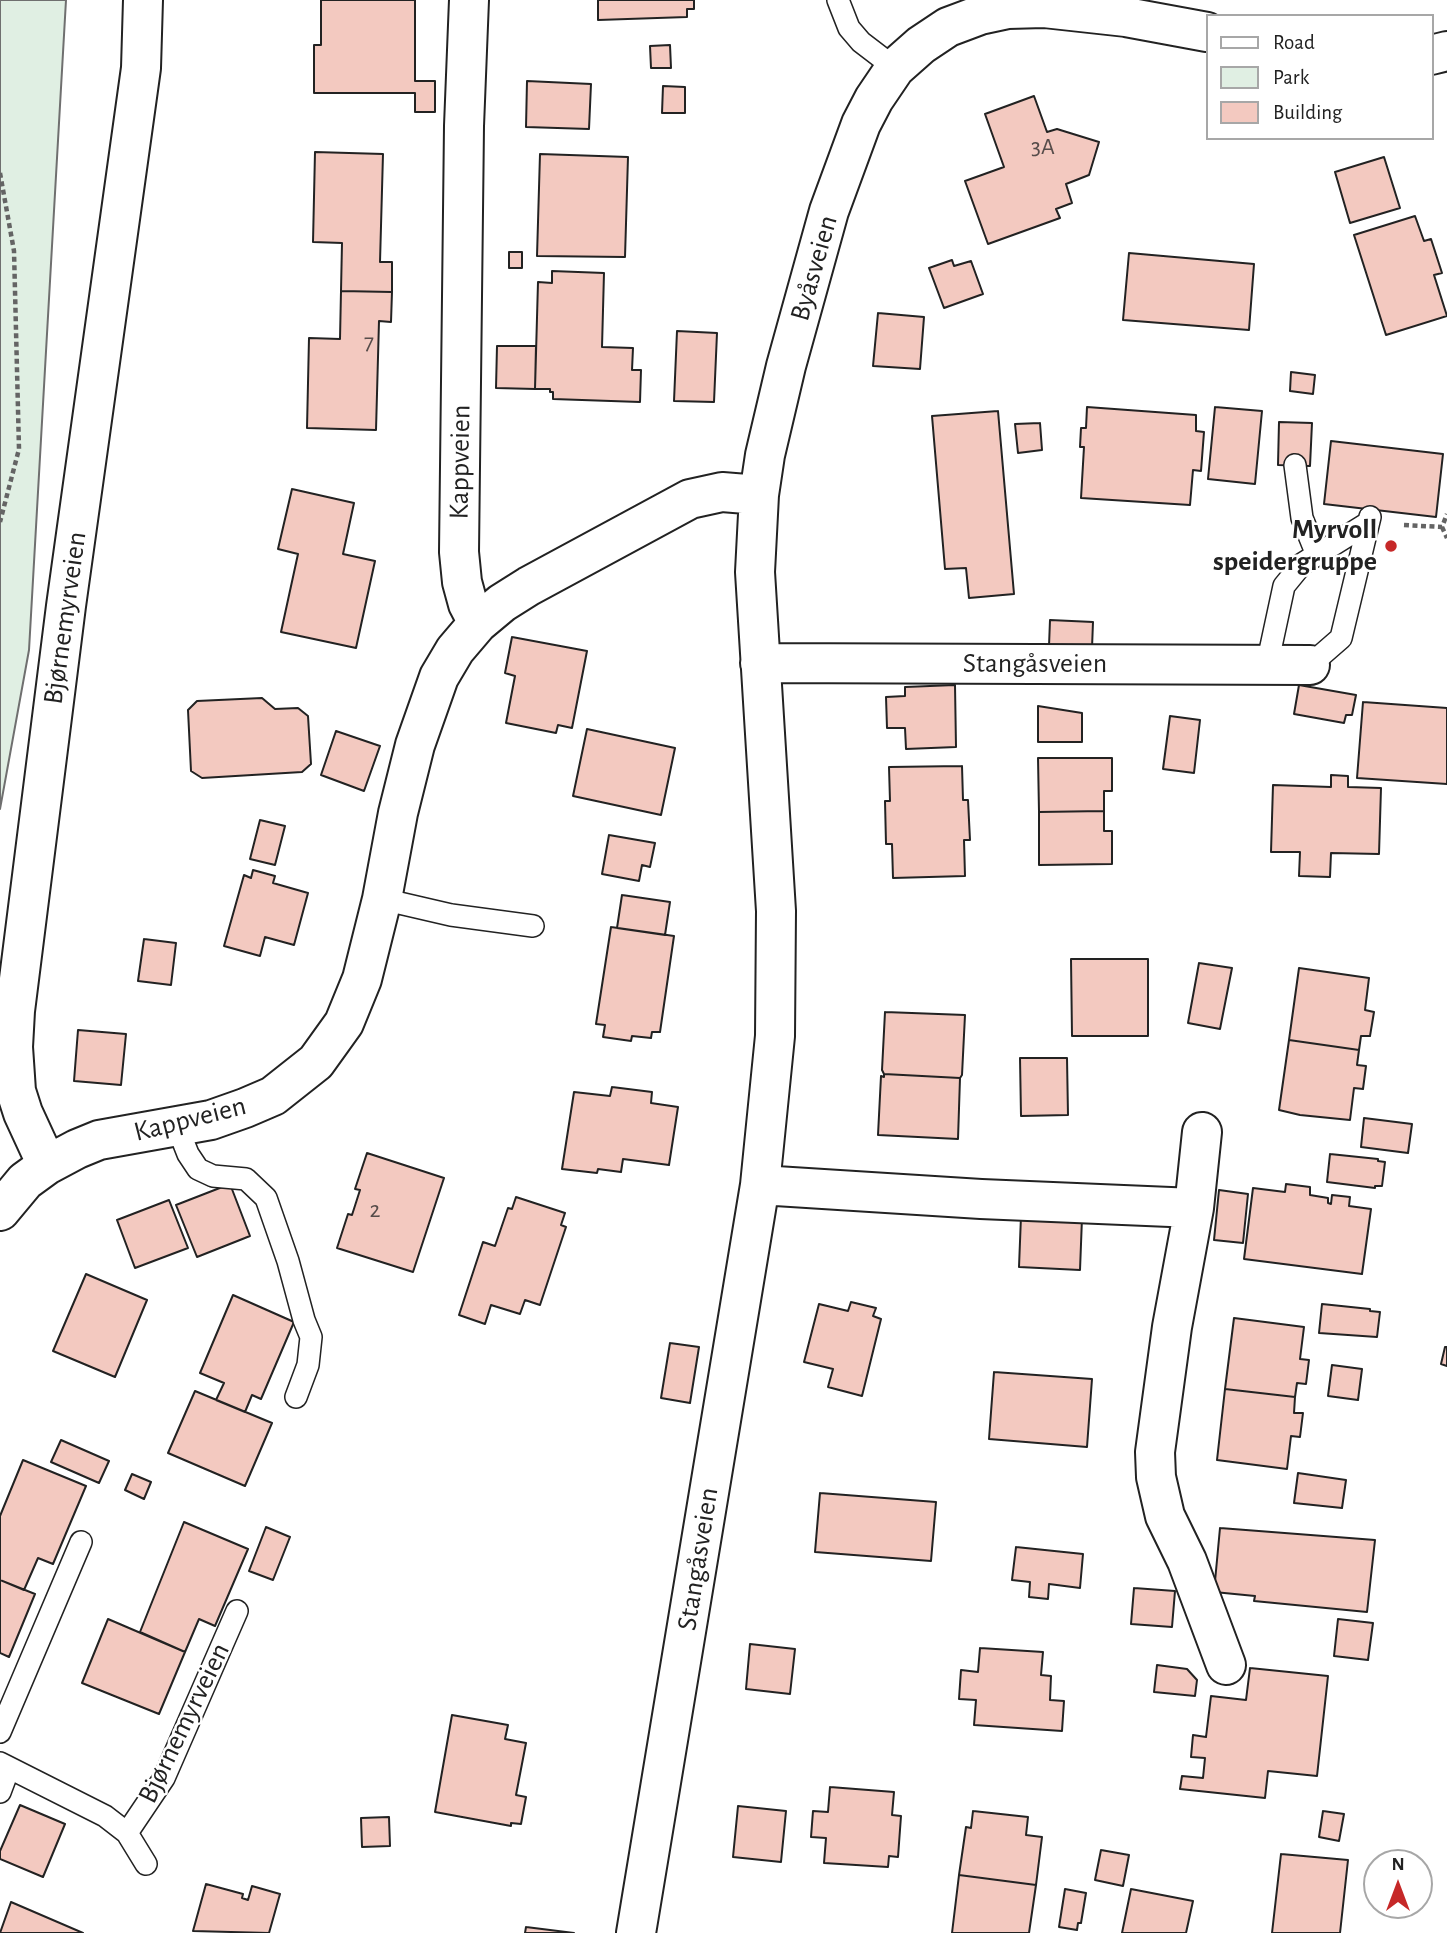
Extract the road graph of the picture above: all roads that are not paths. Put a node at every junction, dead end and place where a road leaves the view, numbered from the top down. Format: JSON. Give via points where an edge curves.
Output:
{"nodes":[{"id":1,"x":143,"y":0,"type":"edge"},
{"id":2,"x":468,"y":0,"type":"edge"},
{"id":3,"x":838,"y":0,"type":"edge"},
{"id":4,"x":1206,"y":32,"type":"edge"},
{"id":5,"x":895,"y":68,"type":"junction"},
{"id":6,"x":1295,"y":465,"type":"dead end"},
{"id":7,"x":759,"y":495,"type":"junction"},
{"id":8,"x":1317,"y":555,"type":"junction"},
{"id":9,"x":478,"y":623,"type":"junction"},
{"id":10,"x":760,"y":663,"type":"junction"},
{"id":11,"x":1267,"y":665,"type":"junction"},
{"id":12,"x":1310,"y":665,"type":"joint"},
{"id":13,"x":382,"y":900,"type":"junction"},
{"id":14,"x":533,"y":926,"type":"dead end"},
{"id":15,"x":177,"y":1126,"type":"junction"},
{"id":16,"x":1202,"y":1132,"type":"dead end"},
{"id":17,"x":47,"y":1165,"type":"junction"},
{"id":18,"x":760,"y":1185,"type":"junction"},
{"id":19,"x":1194,"y":1208,"type":"junction"},
{"id":20,"x":0,"y":1211,"type":"edge"},
{"id":21,"x":296,"y":1397,"type":"dead end"},
{"id":22,"x":81,"y":1542,"type":"dead end"},
{"id":23,"x":237,"y":1611,"type":"dead end"},
{"id":24,"x":1226,"y":1665,"type":"dead end"},
{"id":25,"x":0,"y":1731,"type":"edge"},
{"id":26,"x":5,"y":1766,"type":"edge"},
{"id":27,"x":0,"y":1792,"type":"edge"},
{"id":28,"x":127,"y":1833,"type":"junction"},
{"id":29,"x":146,"y":1864,"type":"dead end"},
{"id":30,"x":636,"y":1933,"type":"edge"}],
"edges":[{"from":1,"to":17,"type":"street","name":"Bjørnemyrveien","via":[[139,79],[15,1011],[16,1091]]},
{"from":2,"to":9,"type":"street","name":"Kappveien","via":[[459,552],[462,582]]},
{"from":3,"to":5,"type":"lane","via":[[849,28]]},
{"from":4,"to":5,"type":"street","name":"Byåsveien","via":[[1078,10],[1008,9],[948,27]]},
{"from":5,"to":7,"type":"street","name":"Byåsveien","via":[[861,124],[829,211],[786,366]]},
{"from":6,"to":8,"type":"lane","via":[[1302,517]]},
{"from":7,"to":9,"type":"street","via":[[722,492],[690,499],[529,586]]},
{"from":7,"to":10,"type":"street","name":"Stangåsveien","via":[[755,572]]},
{"from":8,"to":11,"type":"lane","via":[[1302,564],[1284,586]]},
{"from":8,"to":12,"type":"lane","via":[[1370,516],[1341,638]]},
{"from":9,"to":13,"type":"street","name":"Kappveien","via":[[439,677],[415,745]]},
{"from":10,"to":11,"type":"street","name":"Stangåsveien"},
{"from":10,"to":18,"type":"street","name":"Stangåsveien","via":[[776,911],[775,1036]]},
{"from":11,"to":12,"type":"street","name":"Stangåsveien"},
{"from":13,"to":14,"type":"lane"},
{"from":13,"to":15,"type":"street","name":"Kappveien","via":[[353,1002],[316,1062],[273,1096],[211,1120]]},
{"from":15,"to":17,"type":"street","name":"Kappveien","via":[[99,1140]]},
{"from":15,"to":21,"type":"lane","via":[[198,1169],[213,1176],[246,1179],[266,1198],[311,1337],[308,1365]]},
{"from":16,"to":19,"type":"street"},
{"from":17,"to":20,"type":"street","via":[[25,1181]]},
{"from":18,"to":19,"type":"street"},
{"from":18,"to":30,"type":"street","name":"Stangåsveien"},
{"from":19,"to":24,"type":"street","via":[[1172,1327],[1155,1452],[1156,1477],[1165,1516]]},
{"from":22,"to":25,"type":"lane"},
{"from":23,"to":28,"type":"lane","name":"Bjørnemyrveien","via":[[164,1778]]},
{"from":26,"to":27,"type":"lane","name":"Bjørnemyrveien"},
{"from":26,"to":28,"type":"lane","name":"Bjørnemyrveien","via":[[105,1816]]},
{"from":28,"to":29,"type":"lane","name":"Bjørnemyrveien"}]}
